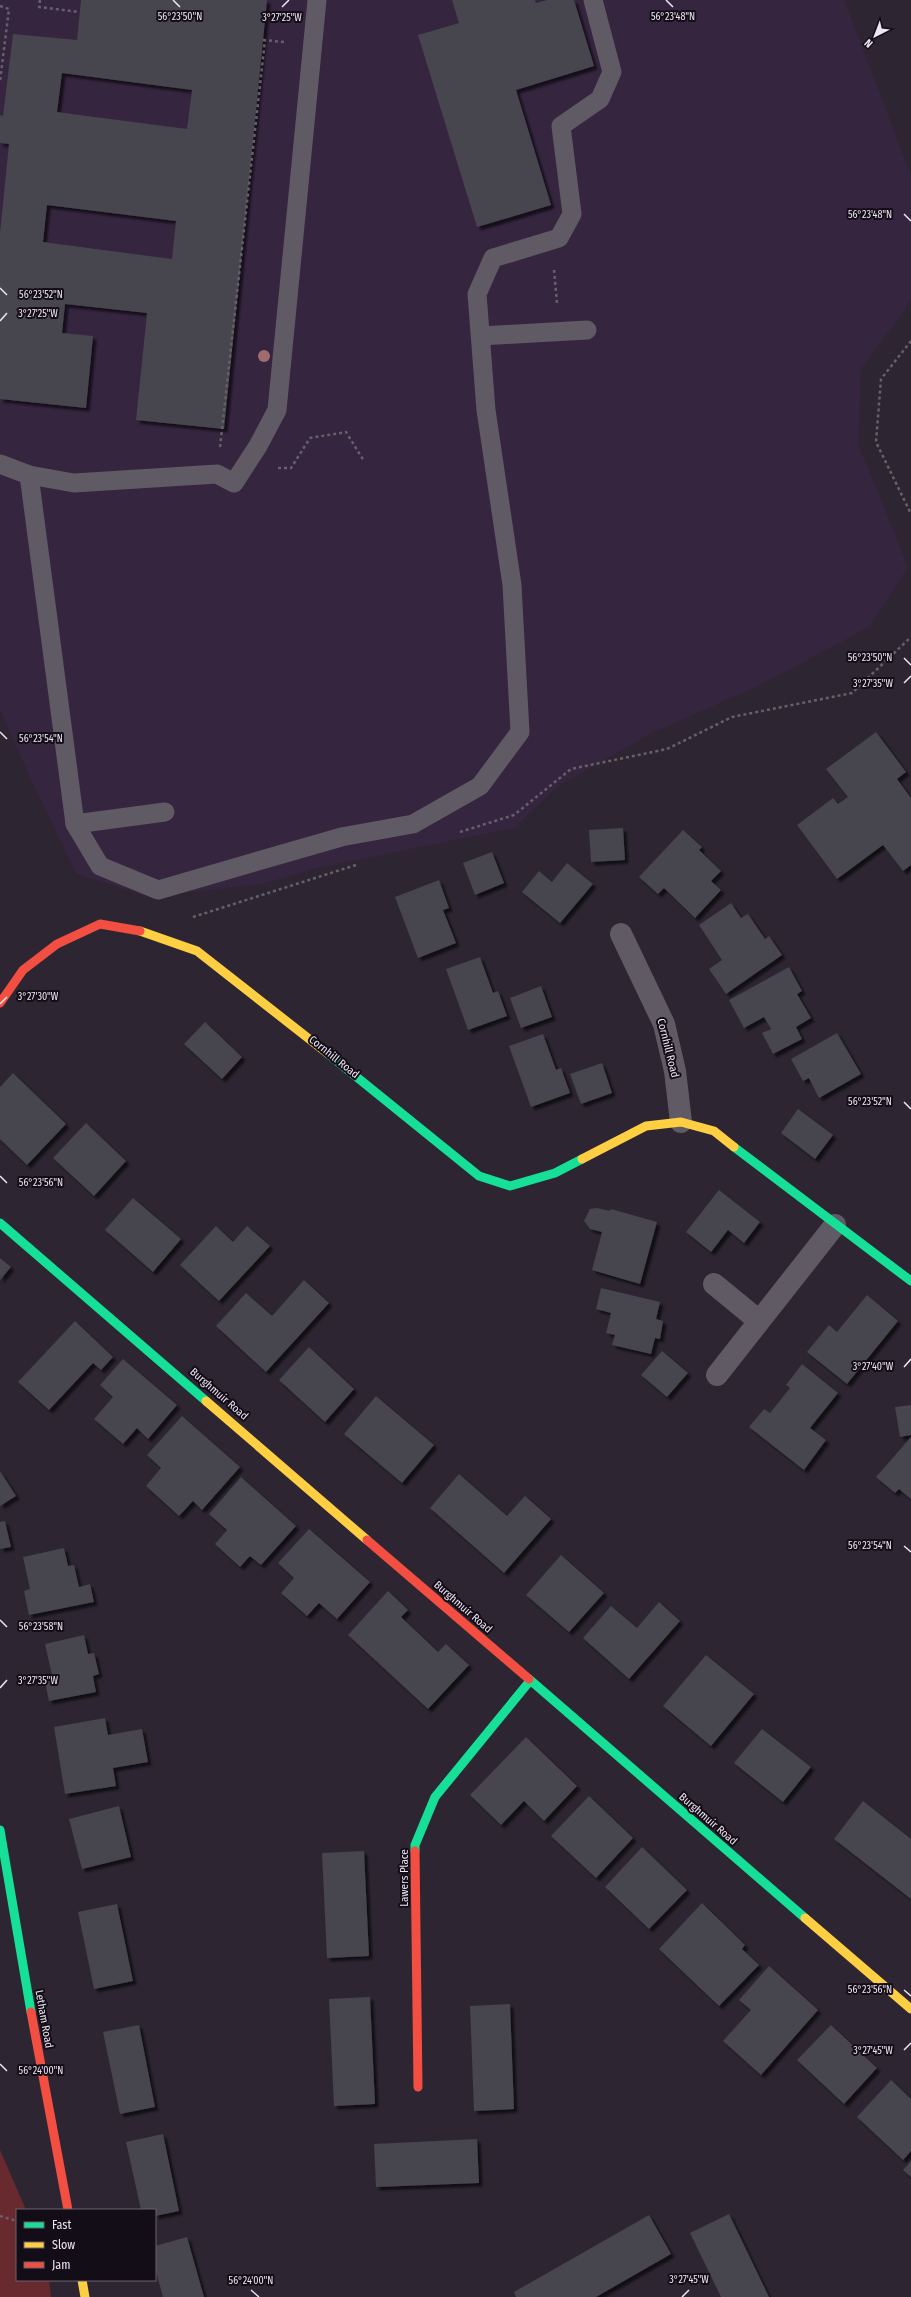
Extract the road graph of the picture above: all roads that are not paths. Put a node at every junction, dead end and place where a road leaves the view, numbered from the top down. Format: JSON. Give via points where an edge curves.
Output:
{"nodes":[{"id":1,"x":316,"y":0,"type":"edge"},
{"id":2,"x":593,"y":0,"type":"edge"},
{"id":3,"x":587,"y":330,"type":"dead end"},
{"id":4,"x":481,"y":336,"type":"junction"},
{"id":5,"x":0,"y":464,"type":"edge"},
{"id":6,"x":29,"y":475,"type":"junction"},
{"id":7,"x":165,"y":812,"type":"dead end"},
{"id":8,"x":75,"y":824,"type":"junction"},
{"id":9,"x":621,"y":934,"type":"dead end"},
{"id":10,"x":0,"y":1003,"type":"edge"},
{"id":11,"x":681,"y":1122,"type":"junction"},
{"id":12,"x":0,"y":1222,"type":"edge"},
{"id":13,"x":834,"y":1225,"type":"junction"},
{"id":14,"x":911,"y":1281,"type":"edge"},
{"id":15,"x":714,"y":1284,"type":"dead end"},
{"id":16,"x":759,"y":1321,"type":"junction"},
{"id":17,"x":717,"y":1375,"type":"dead end"},
{"id":18,"x":530,"y":1682,"type":"junction"},
{"id":19,"x":0,"y":1830,"type":"edge"},
{"id":20,"x":911,"y":2009,"type":"edge"},
{"id":21,"x":418,"y":2087,"type":"dead end"},
{"id":22,"x":68,"y":2209,"type":"edge"},
{"id":23,"x":82,"y":2281,"type":"edge"},
{"id":24,"x":85,"y":2297,"type":"edge"}],
"edges":[{"from":1,"to":6,"type":"lane","via":[[277,410],[245,466],[234,483],[217,474],[74,483]]},
{"from":2,"to":4,"type":"lane","via":[[612,72],[600,100],[561,126],[572,214],[559,238],[492,258],[477,294]]},
{"from":3,"to":4,"type":"lane"},
{"from":4,"to":8,"type":"lane","via":[[486,410],[512,585],[520,732],[480,786],[413,824],[341,837],[158,890],[100,866]]},
{"from":5,"to":6,"type":"lane"},
{"from":6,"to":8,"type":"lane"},
{"from":7,"to":8,"type":"lane"},
{"from":9,"to":11,"type":"street","name":"Cornhill Road","via":[[664,1024],[675,1072]]},
{"from":10,"to":11,"type":"street","name":"Cornhill Road","via":[[23,970],[57,944],[100,924],[147,932],[197,951],[295,1026],[479,1176],[510,1186],[555,1172],[646,1126]]},
{"from":11,"to":13,"type":"street","name":"Cornhill Road","via":[[714,1131]]},
{"from":12,"to":18,"type":"street","name":"Burghmuir Road","via":[[244,1431]]},
{"from":13,"to":14,"type":"street","name":"Cornhill Road"},
{"from":13,"to":16,"type":"street"},
{"from":15,"to":16,"type":"street"},
{"from":16,"to":17,"type":"street"},
{"from":18,"to":20,"type":"street","name":"Burghmuir Road"},
{"from":18,"to":21,"type":"street","name":"Lawers Place","via":[[435,1797],[415,1845]]},
{"from":19,"to":22,"type":"street","name":"Letham Road","via":[[43,2084]]},
{"from":23,"to":24,"type":"street"}]}
